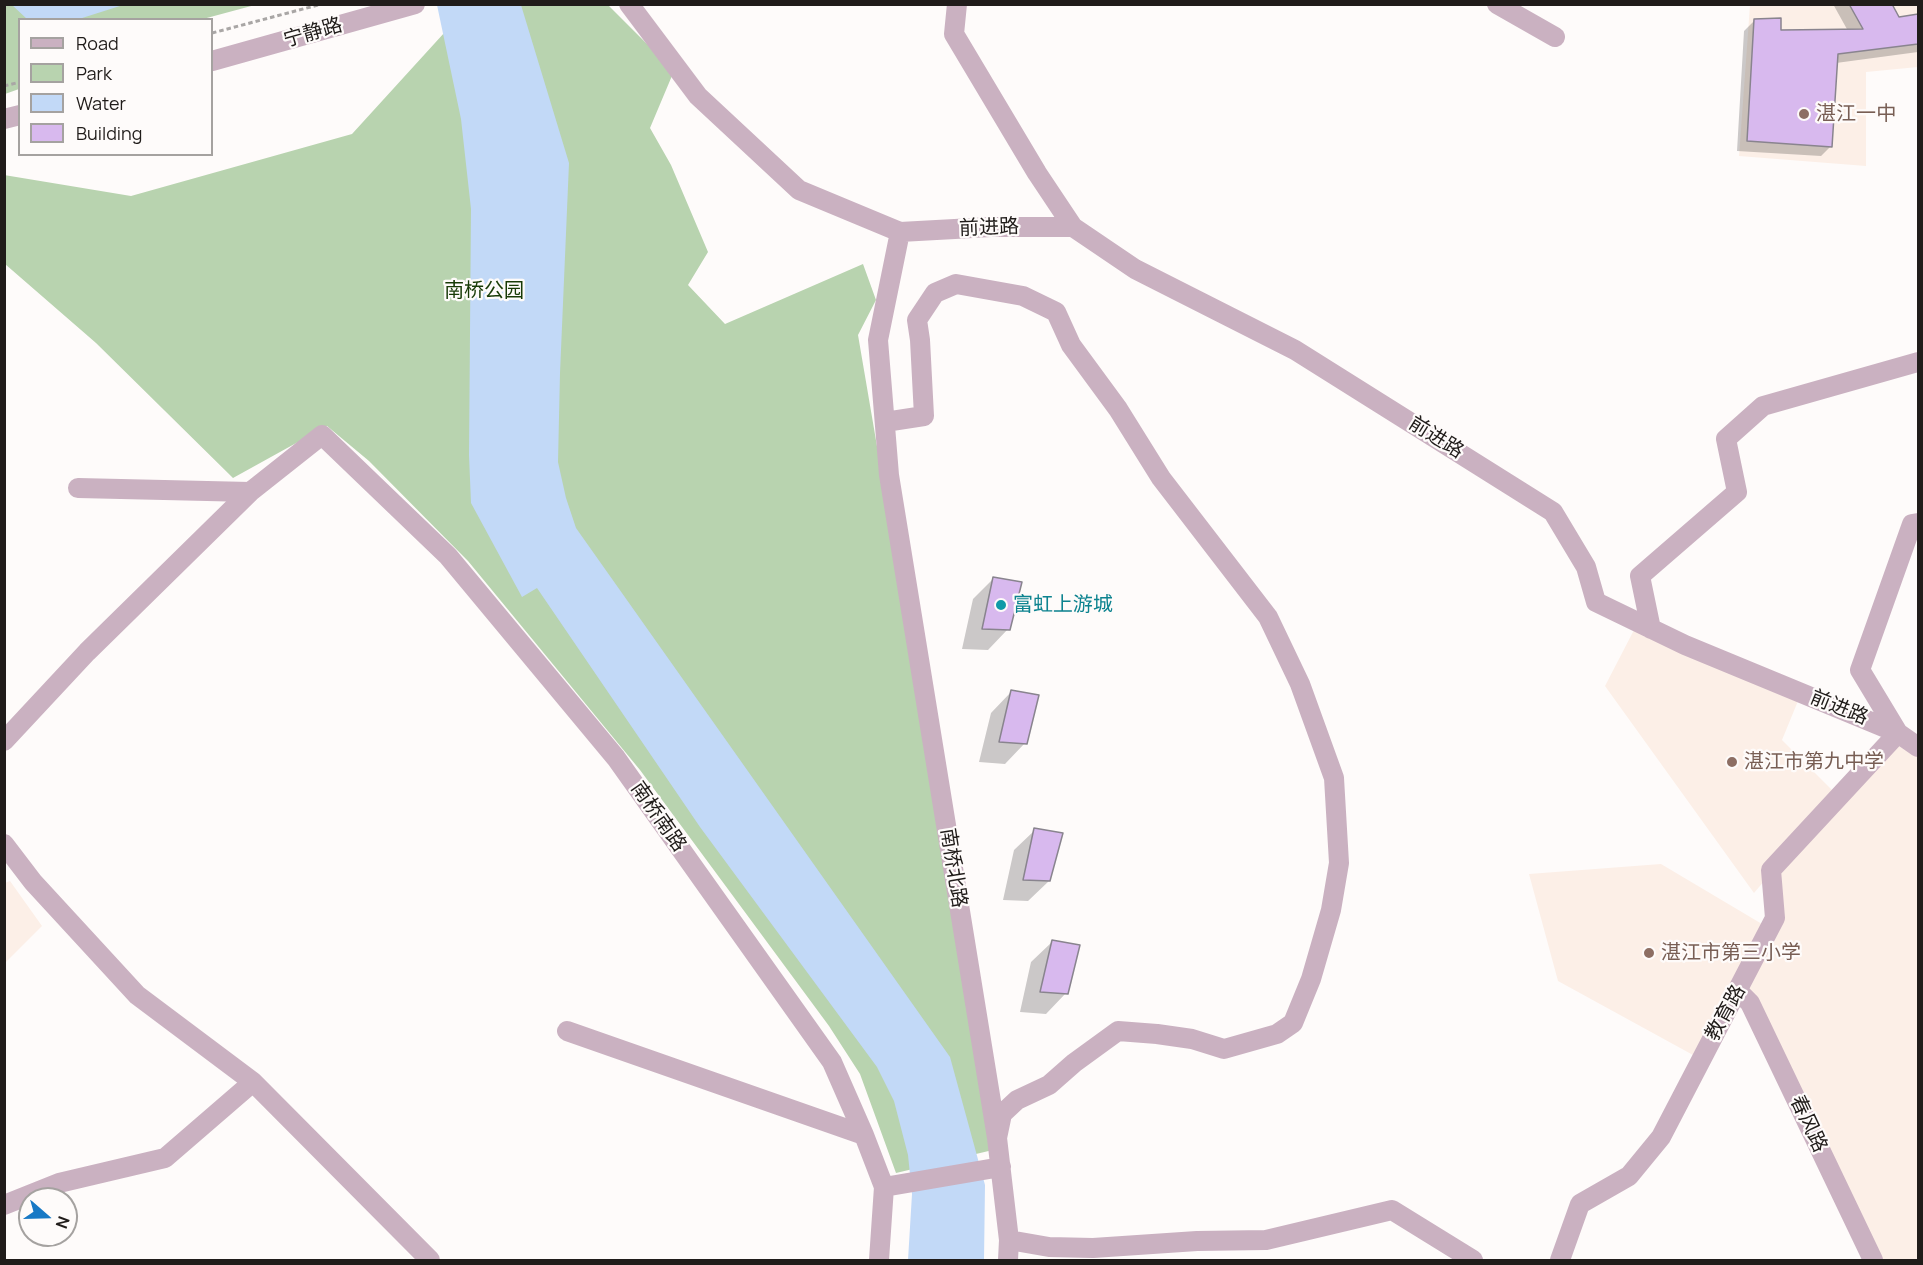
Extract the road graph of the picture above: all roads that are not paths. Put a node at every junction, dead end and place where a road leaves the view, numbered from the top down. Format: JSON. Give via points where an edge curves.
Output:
{"nodes":[{"id":1,"x":415,"y":4,"type":"edge"},
{"id":2,"x":629,"y":4,"type":"edge"},
{"id":3,"x":957,"y":4,"type":"edge"},
{"id":4,"x":1497,"y":4,"type":"edge"},
{"id":5,"x":1555,"y":37,"type":"dead end"},
{"id":6,"x":213,"y":61,"type":"edge"},
{"id":7,"x":1073,"y":227,"type":"junction"},
{"id":8,"x":900,"y":232,"type":"junction"},
{"id":9,"x":1918,"y":362,"type":"edge"},
{"id":10,"x":885,"y":422,"type":"junction"},
{"id":11,"x":78,"y":488,"type":"dead end"},
{"id":12,"x":249,"y":492,"type":"junction"},
{"id":13,"x":1918,"y":523,"type":"edge"},
{"id":14,"x":1652,"y":628,"type":"junction"},
{"id":15,"x":1899,"y":733,"type":"junction"},
{"id":16,"x":4,"y":741,"type":"edge"},
{"id":17,"x":1918,"y":747,"type":"edge"},
{"id":18,"x":4,"y":844,"type":"edge"},
{"id":19,"x":1738,"y":991,"type":"junction"},
{"id":20,"x":567,"y":1031,"type":"dead end"},
{"id":21,"x":253,"y":1082,"type":"junction"},
{"id":22,"x":864,"y":1135,"type":"junction"},
{"id":23,"x":997,"y":1138,"type":"junction"},
{"id":24,"x":1001,"y":1167,"type":"junction"},
{"id":25,"x":884,"y":1187,"type":"junction"},
{"id":26,"x":4,"y":1205,"type":"edge"},
{"id":27,"x":1009,"y":1240,"type":"junction"},
{"id":28,"x":430,"y":1260,"type":"edge"},
{"id":29,"x":879,"y":1260,"type":"edge"},
{"id":30,"x":1008,"y":1260,"type":"edge"},
{"id":31,"x":1473,"y":1260,"type":"edge"},
{"id":32,"x":1560,"y":1260,"type":"edge"},
{"id":33,"x":1873,"y":1260,"type":"edge"}],
"edges":[{"from":1,"to":6,"type":"street","name":"宁静路"},
{"from":2,"to":8,"type":"street","via":[[698,96],[800,190]]},
{"from":3,"to":7,"type":"street","via":[[954,34]]},
{"from":4,"to":5,"type":"street"},
{"from":7,"to":8,"type":"street","name":"前进路"},
{"from":7,"to":14,"type":"street","name":"前进路","via":[[1136,268],[1295,350],[1553,512],[1586,567],[1596,602]]},
{"from":8,"to":10,"type":"street","name":"南桥北路","via":[[878,340]]},
{"from":9,"to":14,"type":"street","via":[[1763,406],[1726,439],[1737,492],[1640,576]]},
{"from":10,"to":23,"type":"street","name":"南桥北路","via":[[889,476]]},
{"from":10,"to":23,"type":"street","via":[[924,416],[917,320],[935,293],[957,284],[1023,296],[1056,312],[1071,345],[1118,409],[1161,478],[1268,617],[1300,684],[1334,778],[1339,863],[1331,910],[1311,979],[1293,1023],[1277,1034],[1224,1049],[1192,1039],[1118,1031],[1049,1085],[1017,1100],[1002,1114]]},
{"from":11,"to":12,"type":"street"},
{"from":12,"to":16,"type":"street","via":[[87,652]]},
{"from":12,"to":22,"type":"street","name":"南桥南路","via":[[322,435],[448,556],[616,758],[832,1062]]},
{"from":13,"to":15,"type":"street","via":[[1912,524],[1860,670]]},
{"from":14,"to":15,"type":"street","name":"前进路"},
{"from":15,"to":17,"type":"street","name":"前进路"},
{"from":15,"to":19,"type":"street","name":"教育路","via":[[1771,870],[1776,918]]},
{"from":18,"to":21,"type":"street","via":[[33,882],[137,995]]},
{"from":19,"to":32,"type":"street","name":"教育路","via":[[1661,1137],[1629,1176],[1580,1203]]},
{"from":19,"to":33,"type":"street","name":"春风路","via":[[1750,1003]]},
{"from":20,"to":22,"type":"street"},
{"from":21,"to":26,"type":"street","via":[[165,1158],[59,1183]]},
{"from":21,"to":28,"type":"street"},
{"from":22,"to":25,"type":"street","name":"南桥南路"},
{"from":23,"to":24,"type":"street","name":"南桥北路"},
{"from":24,"to":25,"type":"street"},
{"from":24,"to":27,"type":"street","name":"南桥北路"},
{"from":25,"to":29,"type":"street","name":"南桥南路"},
{"from":27,"to":30,"type":"street","name":"南桥北路"},
{"from":27,"to":31,"type":"street","via":[[1049,1247],[1093,1248],[1266,1240],[1392,1210]]}]}
